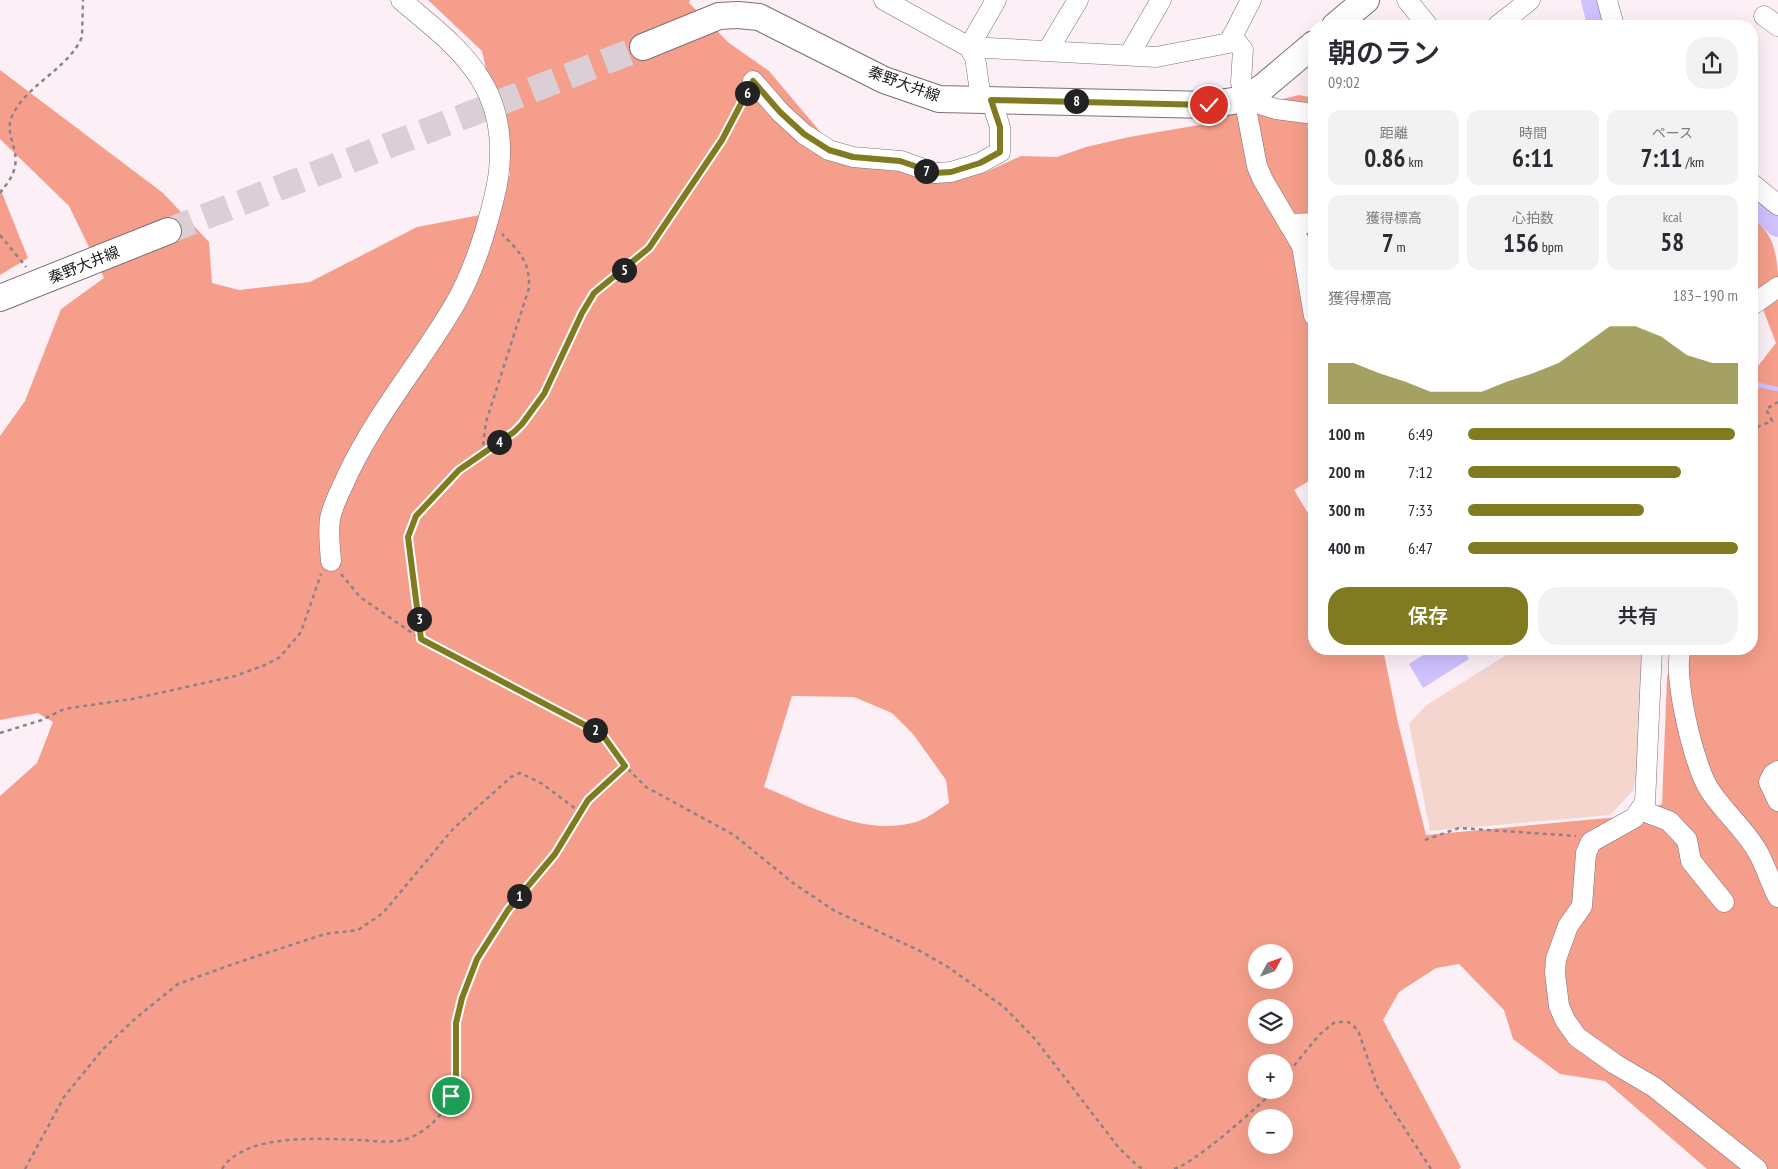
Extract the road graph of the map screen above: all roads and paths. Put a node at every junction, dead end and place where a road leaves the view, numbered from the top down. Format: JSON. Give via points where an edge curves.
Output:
{"nodes":[{"id":1,"x":83,"y":0,"type":"edge"},
{"id":2,"x":402,"y":0,"type":"edge"},
{"id":3,"x":884,"y":0,"type":"edge"},
{"id":4,"x":996,"y":0,"type":"edge"},
{"id":5,"x":1078,"y":0,"type":"edge"},
{"id":6,"x":1161,"y":0,"type":"edge"},
{"id":7,"x":1251,"y":0,"type":"edge"},
{"id":8,"x":1366,"y":0,"type":"edge"},
{"id":9,"x":1407,"y":0,"type":"edge"},
{"id":10,"x":1530,"y":0,"type":"edge"},
{"id":11,"x":1607,"y":0,"type":"edge"},
{"id":12,"x":906,"y":5,"type":"edge"},
{"id":13,"x":759,"y":8,"type":"edge"},
{"id":14,"x":1342,"y":20,"type":"edge"},
{"id":15,"x":1423,"y":20,"type":"edge"},
{"id":16,"x":1505,"y":20,"type":"edge"},
{"id":17,"x":1612,"y":20,"type":"edge"},
{"id":18,"x":1232,"y":36,"type":"junction"},
{"id":19,"x":642,"y":47,"type":"tunnel mouth"},
{"id":20,"x":969,"y":47,"type":"junction"},
{"id":21,"x":1308,"y":49,"type":"edge"},
{"id":22,"x":1048,"y":50,"type":"junction"},
{"id":23,"x":1129,"y":55,"type":"junction"},
{"id":24,"x":753,"y":81,"type":"joint"},
{"id":25,"x":986,"y":99,"type":"junction"},
{"id":26,"x":1244,"y":99,"type":"junction"},
{"id":27,"x":1308,"y":113,"type":"edge"},
{"id":28,"x":1758,"y":189,"type":"edge"},
{"id":29,"x":0,"y":193,"type":"edge"},
{"id":30,"x":1778,"y":205,"type":"edge"},
{"id":31,"x":1308,"y":223,"type":"edge"},
{"id":32,"x":1288,"y":224,"type":"junction"},
{"id":33,"x":488,"y":226,"type":"junction"},
{"id":34,"x":168,"y":231,"type":"tunnel mouth"},
{"id":35,"x":0,"y":235,"type":"edge"},
{"id":36,"x":1308,"y":281,"type":"edge"},
{"id":37,"x":37,"y":283,"type":"junction"},
{"id":38,"x":1778,"y":287,"type":"edge"},
{"id":39,"x":0,"y":298,"type":"edge"},
{"id":40,"x":1758,"y":301,"type":"edge"},
{"id":41,"x":1778,"y":402,"type":"edge"},
{"id":42,"x":1758,"y":427,"type":"edge"},
{"id":43,"x":482,"y":453,"type":"junction"},
{"id":44,"x":331,"y":561,"type":"junction"},
{"id":45,"x":421,"y":639,"type":"junction"},
{"id":46,"x":1652,"y":655,"type":"edge"},
{"id":47,"x":1679,"y":655,"type":"edge"},
{"id":48,"x":0,"y":733,"type":"edge"},
{"id":49,"x":625,"y":766,"type":"junction"},
{"id":50,"x":1778,"y":771,"type":"edge"},
{"id":51,"x":1778,"y":801,"type":"edge"},
{"id":52,"x":1640,"y":810,"type":"junction"},
{"id":53,"x":580,"y":812,"type":"junction"},
{"id":54,"x":1425,"y":840,"type":"dead end"},
{"id":55,"x":1592,"y":842,"type":"junction"},
{"id":56,"x":1778,"y":897,"type":"edge"},
{"id":57,"x":1724,"y":902,"type":"dead end"},
{"id":58,"x":1293,"y":1067,"type":"edge"},
{"id":59,"x":1264,"y":1099,"type":"edge"},
{"id":60,"x":25,"y":1169,"type":"edge"},
{"id":61,"x":222,"y":1169,"type":"edge"},
{"id":62,"x":1146,"y":1169,"type":"edge"},
{"id":63,"x":1174,"y":1169,"type":"edge"},
{"id":64,"x":1431,"y":1169,"type":"edge"},
{"id":65,"x":1758,"y":1169,"type":"edge"}],
"edges":[{"from":1,"to":29,"type":"path","via":[[80,42],[23,98],[10,122],[15,166]]},
{"from":2,"to":33,"type":"street","via":[[451,44],[481,79],[491,100],[500,148],[499,180]]},
{"from":3,"to":12,"type":"street"},
{"from":4,"to":20,"type":"street"},
{"from":5,"to":22,"type":"street"},
{"from":6,"to":23,"type":"street"},
{"from":7,"to":18,"type":"street"},
{"from":8,"to":14,"type":"main road"},
{"from":9,"to":15,"type":"street"},
{"from":10,"to":16,"type":"street"},
{"from":11,"to":17,"type":"street"},
{"from":12,"to":20,"type":"street"},
{"from":13,"to":19,"type":"main road","name":"秦野大井線","via":[[719,16]]},
{"from":13,"to":25,"type":"main road","name":"秦野大井線","via":[[884,80],[938,99]]},
{"from":18,"to":23,"type":"street","via":[[1229,43],[1156,57]]},
{"from":18,"to":26,"type":"street","via":[[1244,50],[1241,82]]},
{"from":20,"to":22,"type":"street"},
{"from":20,"to":25,"type":"street","via":[[975,57]]},
{"from":21,"to":26,"type":"main road","name":"秦野大井線"},
{"from":22,"to":23,"type":"street"},
{"from":24,"to":25,"type":"street","via":[[790,122],[829,150],[853,157],[900,161],[935,173],[963,170],[1000,152],[1000,127]]},
{"from":24,"to":43,"type":"path","via":[[722,140],[649,248],[594,293],[551,381],[533,409],[514,432]]},
{"from":25,"to":26,"type":"main road","name":"秦野大井線","via":[[1209,105]]},
{"from":26,"to":27,"type":"street","via":[[1276,110]]},
{"from":26,"to":32,"type":"street","via":[[1257,166]]},
{"from":28,"to":30,"type":"street"},
{"from":31,"to":32,"type":"street"},
{"from":32,"to":36,"type":"street","via":[[1302,246]]},
{"from":33,"to":43,"type":"path","via":[[500,233],[526,262],[530,288],[486,422]]},
{"from":33,"to":44,"type":"street","via":[[471,273],[454,305],[364,441],[330,520]]},
{"from":34,"to":37,"type":"main road","name":"秦野大井線"},
{"from":35,"to":37,"type":"path"},
{"from":37,"to":39,"type":"main road","name":"秦野大井線"},
{"from":38,"to":40,"type":"street"},
{"from":41,"to":42,"type":"path","via":[[1766,409],[1772,421]]},
{"from":43,"to":45,"type":"path","via":[[443,486],[411,525],[409,549]]},
{"from":44,"to":45,"type":"path","via":[[360,597]]},
{"from":44,"to":48,"type":"path","via":[[323,571],[301,632],[273,661],[235,676],[132,699],[64,709],[42,720]]},
{"from":45,"to":49,"type":"path","via":[[602,734]]},
{"from":46,"to":52,"type":"street","via":[[1645,803]]},
{"from":47,"to":56,"type":"street","via":[[1679,680],[1698,769],[1708,788],[1756,849]]},
{"from":49,"to":53,"type":"path","via":[[588,800]]},
{"from":49,"to":62,"type":"path","via":[[646,787],[734,835],[793,883],[835,911],[920,951],[1004,1007],[1035,1039],[1119,1148],[1139,1167]]},
{"from":50,"to":51,"type":"street","via":[[1769,782]]},
{"from":52,"to":55,"type":"street","via":[[1634,818]]},
{"from":52,"to":57,"type":"street","via":[[1669,821],[1687,840],[1691,861]]},
{"from":53,"to":60,"type":"path","via":[[520,773],[511,777],[453,829],[383,912],[358,930],[325,934],[178,984],[103,1049],[64,1097]]},
{"from":53,"to":61,"type":"path","via":[[555,854],[508,910],[477,959],[456,1023],[456,1080],[440,1116],[417,1135],[402,1140],[326,1139],[264,1143],[243,1151]]},
{"from":54,"to":55,"type":"path","via":[[1459,828],[1572,834]]},
{"from":55,"to":65,"type":"street","via":[[1586,853],[1582,906],[1568,926],[1556,959],[1559,1006],[1565,1020],[1577,1037],[1654,1088]]},
{"from":58,"to":64,"type":"path","via":[[1319,1035],[1335,1022],[1348,1022],[1358,1030],[1377,1086]]},
{"from":59,"to":63,"type":"path","via":[[1200,1154]]}]}
